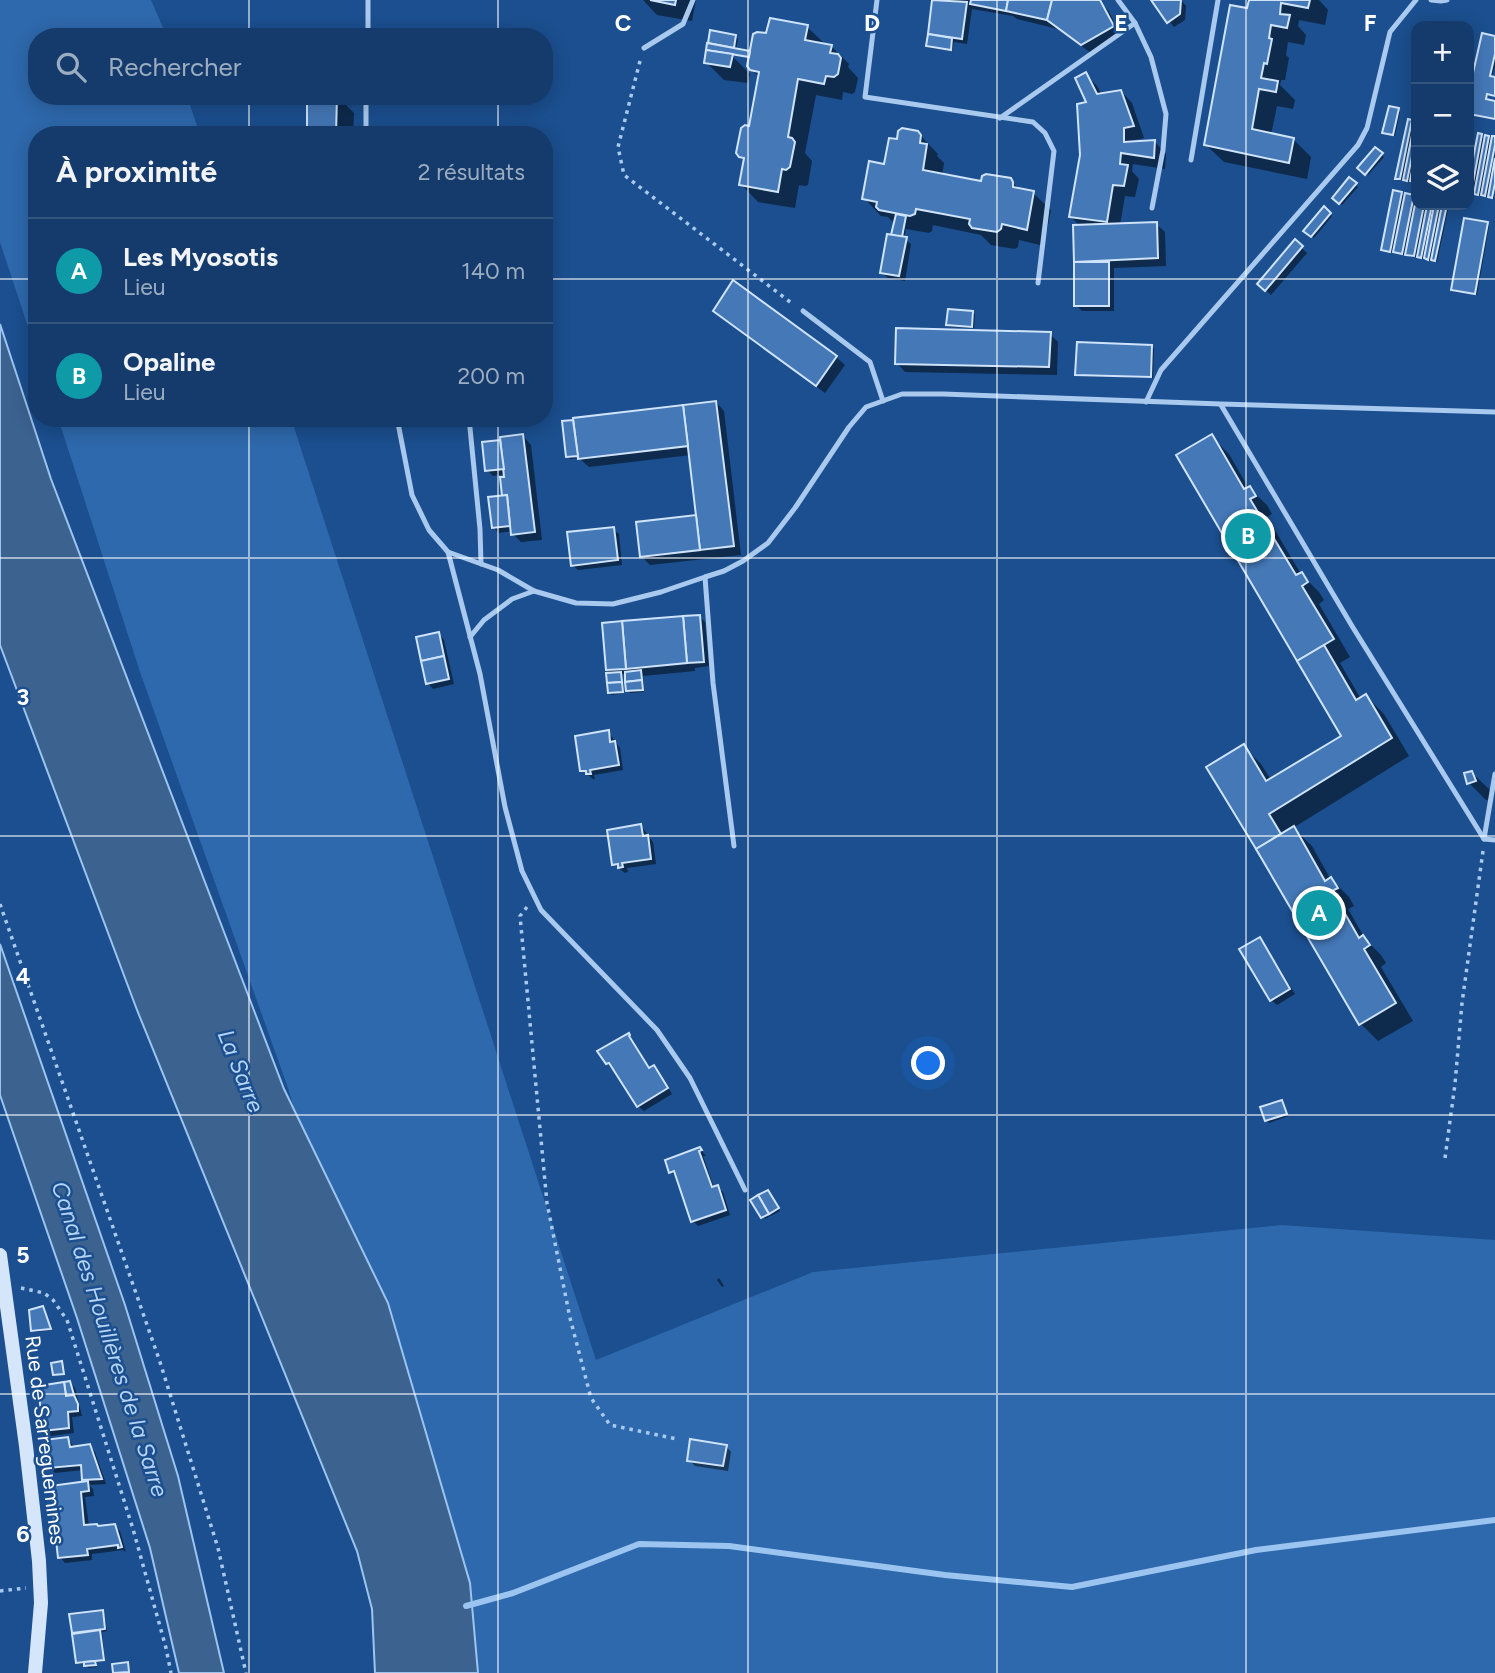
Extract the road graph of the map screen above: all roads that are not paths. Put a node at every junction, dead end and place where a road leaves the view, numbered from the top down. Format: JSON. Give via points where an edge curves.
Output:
{"nodes":[{"id":1,"x":368,"y":0,"type":"edge"},
{"id":2,"x":693,"y":0,"type":"edge"},
{"id":3,"x":877,"y":0,"type":"edge"},
{"id":4,"x":1118,"y":0,"type":"edge"},
{"id":5,"x":1218,"y":0,"type":"edge"},
{"id":6,"x":1416,"y":0,"type":"edge"},
{"id":7,"x":1430,"y":0,"type":"edge"},
{"id":8,"x":1447,"y":0,"type":"edge"},
{"id":9,"x":1135,"y":23,"type":"junction"},
{"id":10,"x":368,"y":28,"type":"edge"},
{"id":11,"x":644,"y":48,"type":"road end"},
{"id":12,"x":366,"y":105,"type":"edge"},
{"id":13,"x":1000,"y":118,"type":"junction"},
{"id":14,"x":366,"y":126,"type":"edge"},
{"id":15,"x":1191,"y":160,"type":"dead end"},
{"id":16,"x":1153,"y":208,"type":"dead end"},
{"id":17,"x":1038,"y":283,"type":"dead end"},
{"id":18,"x":803,"y":311,"type":"road end"},
{"id":19,"x":883,"y":401,"type":"junction"},
{"id":20,"x":1146,"y":402,"type":"junction"},
{"id":21,"x":1221,"y":404,"type":"junction"},
{"id":22,"x":1495,"y":412,"type":"edge"},
{"id":23,"x":399,"y":427,"type":"edge"},
{"id":24,"x":470,"y":427,"type":"edge"},
{"id":25,"x":448,"y":552,"type":"junction"},
{"id":26,"x":481,"y":564,"type":"junction"},
{"id":27,"x":705,"y":577,"type":"junction"},
{"id":28,"x":534,"y":591,"type":"junction"},
{"id":29,"x":470,"y":637,"type":"junction"},
{"id":30,"x":1495,"y":774,"type":"edge"},
{"id":31,"x":1484,"y":839,"type":"junction"},
{"id":32,"x":1495,"y":840,"type":"edge"},
{"id":33,"x":734,"y":846,"type":"dead end"},
{"id":34,"x":745,"y":1190,"type":"dead end"},
{"id":35,"x":0,"y":1255,"type":"edge"},
{"id":36,"x":35,"y":1673,"type":"edge"}],
"edges":[{"from":1,"to":10,"type":"lane"},
{"from":2,"to":11,"type":"lane","via":[[683,24]]},
{"from":3,"to":13,"type":"lane","via":[[865,97]]},
{"from":4,"to":9,"type":"lane"},
{"from":5,"to":15,"type":"lane"},
{"from":6,"to":20,"type":"lane","via":[[1390,32],[1367,128],[1358,145],[1161,370]]},
{"from":7,"to":8,"type":"lane"},
{"from":9,"to":13,"type":"lane"},
{"from":9,"to":16,"type":"lane","via":[[1151,57],[1166,114]]},
{"from":12,"to":14,"type":"lane"},
{"from":13,"to":17,"type":"lane","via":[[1033,122],[1054,151]]},
{"from":18,"to":19,"type":"lane","via":[[870,362]]},
{"from":19,"to":20,"type":"lane","via":[[902,394],[943,394]]},
{"from":19,"to":27,"type":"lane","via":[[866,407],[849,427],[768,543],[743,561]]},
{"from":20,"to":21,"type":"lane"},
{"from":21,"to":22,"type":"lane"},
{"from":21,"to":31,"type":"lane"},
{"from":23,"to":25,"type":"lane","via":[[412,495],[429,530]]},
{"from":24,"to":26,"type":"lane"},
{"from":25,"to":26,"type":"lane"},
{"from":25,"to":29,"type":"lane"},
{"from":26,"to":28,"type":"lane"},
{"from":27,"to":28,"type":"lane","via":[[613,604],[576,603]]},
{"from":27,"to":33,"type":"lane"},
{"from":28,"to":29,"type":"lane","via":[[512,599]]},
{"from":29,"to":34,"type":"lane","via":[[505,807],[522,871],[534,896],[541,910],[657,1030],[690,1078]]},
{"from":30,"to":31,"type":"lane"},
{"from":31,"to":32,"type":"lane"},
{"from":35,"to":36,"type":"street","name":"Rue de Sarreguemines","via":[[39,1561]]}]}
